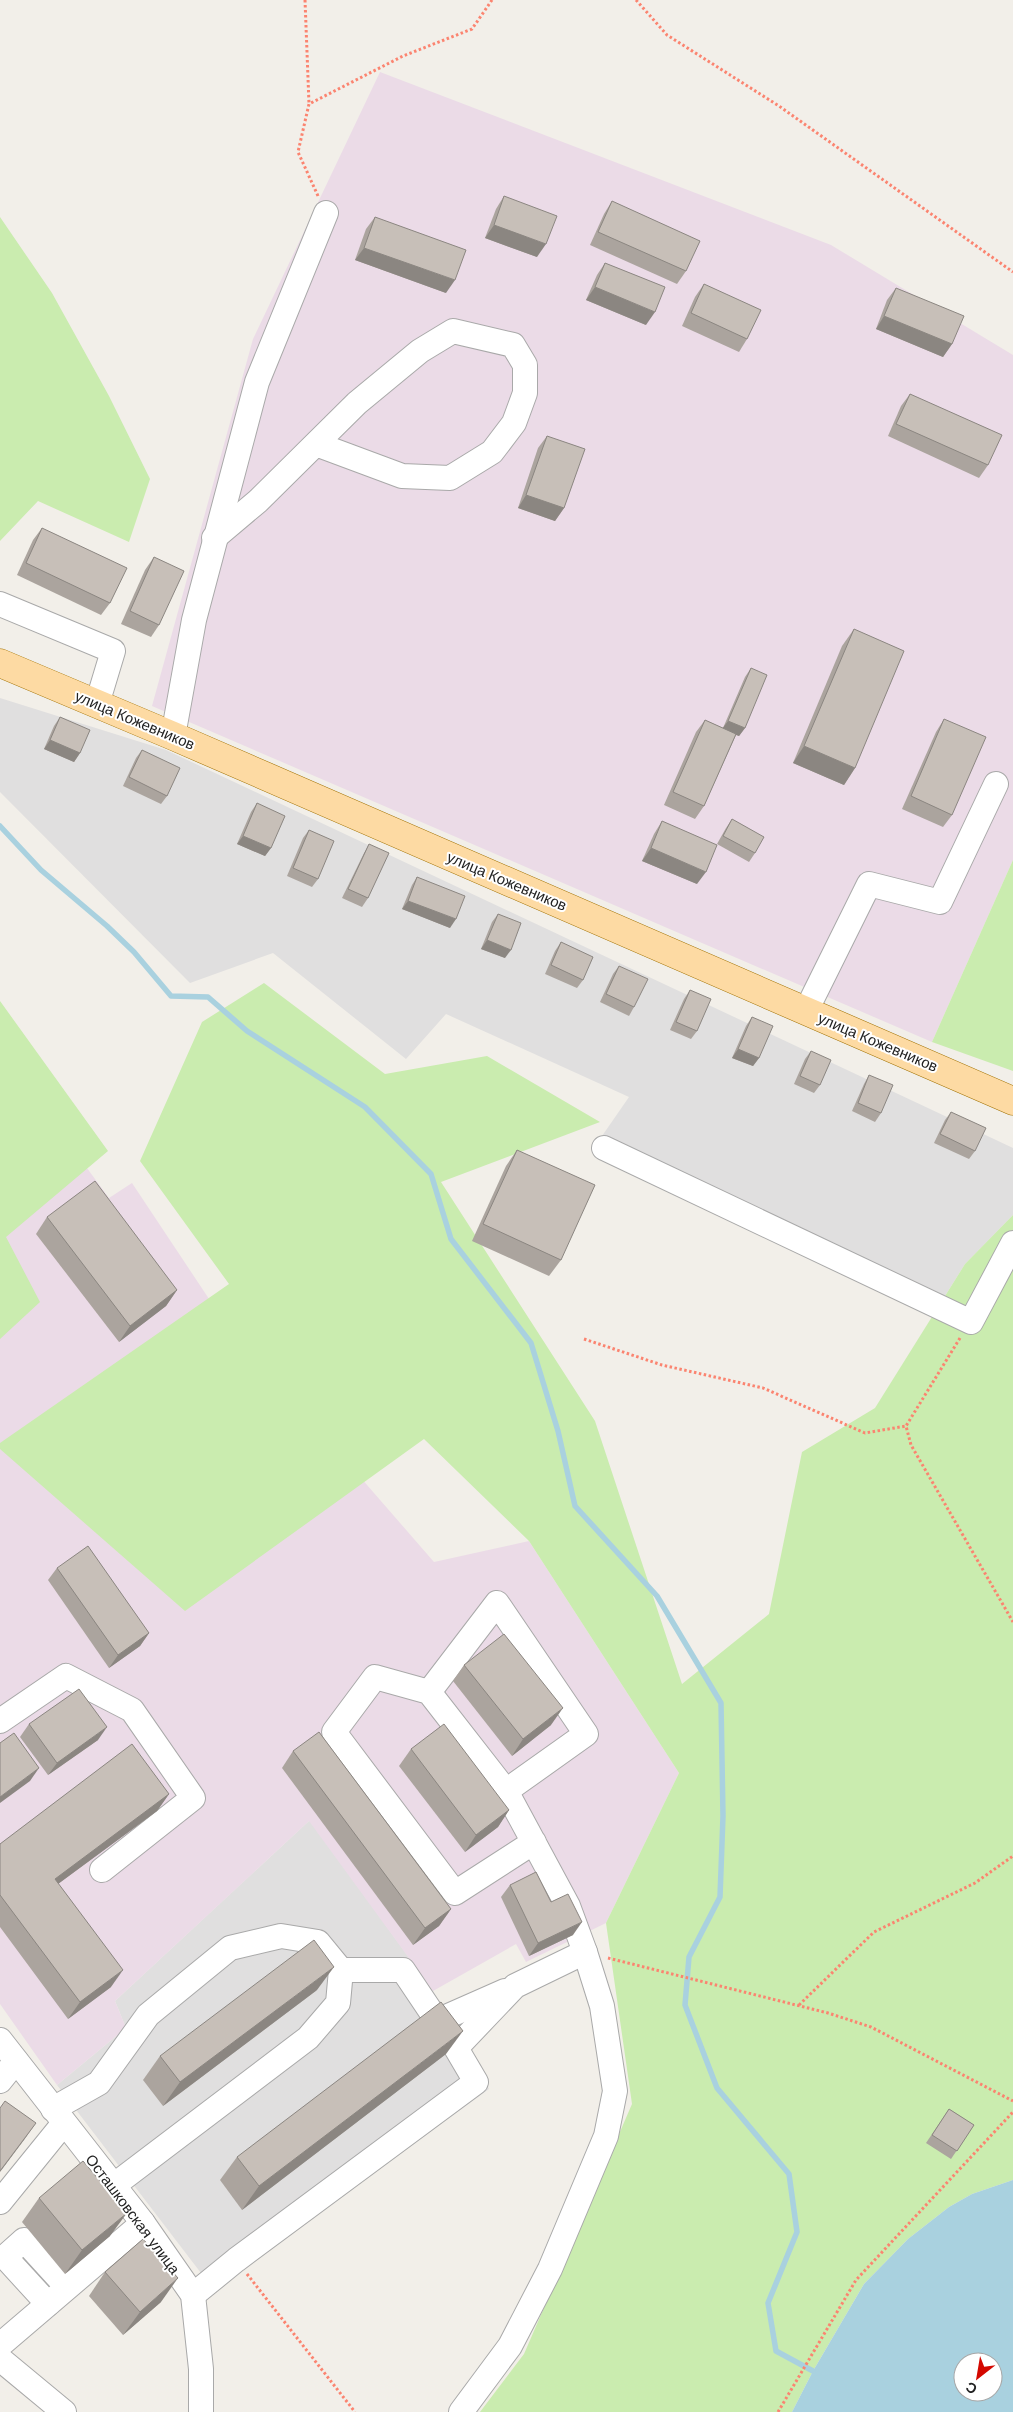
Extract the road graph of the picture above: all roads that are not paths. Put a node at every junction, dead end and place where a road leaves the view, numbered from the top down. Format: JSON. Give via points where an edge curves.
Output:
{"nodes":[{"id":1,"x":326,"y":213,"type":"road end"},
{"id":2,"x":316,"y":444,"type":"junction"},
{"id":3,"x":214,"y":538,"type":"junction"},
{"id":4,"x":0,"y":604,"type":"edge"},
{"id":5,"x":0,"y":663,"type":"edge"},
{"id":6,"x":98,"y":704,"type":"junction"},
{"id":7,"x":173,"y":736,"type":"junction"},
{"id":8,"x":996,"y":784,"type":"dead end"},
{"id":9,"x":806,"y":1011,"type":"junction"},
{"id":10,"x":1013,"y":1101,"type":"edge"},
{"id":11,"x":604,"y":1148,"type":"dead end"},
{"id":12,"x":1013,"y":1243,"type":"edge"},
{"id":13,"x":429,"y":1692,"type":"junction"},
{"id":14,"x":0,"y":1721,"type":"edge"},
{"id":15,"x":506,"y":1791,"type":"junction"},
{"id":16,"x":534,"y":1842,"type":"junction"},
{"id":17,"x":102,"y":1870,"type":"dead end"},
{"id":18,"x":585,"y":1952,"type":"junction"},
{"id":19,"x":341,"y":1970,"type":"junction"},
{"id":20,"x":516,"y":1986,"type":"junction"},
{"id":21,"x":437,"y":2021,"type":"junction"},
{"id":22,"x":0,"y":2040,"type":"edge"},
{"id":23,"x":456,"y":2048,"type":"junction"},
{"id":24,"x":16,"y":2061,"type":"junction"},
{"id":25,"x":0,"y":2081,"type":"edge"},
{"id":26,"x":59,"y":2116,"type":"junction"},
{"id":27,"x":113,"y":2186,"type":"junction"},
{"id":28,"x":0,"y":2202,"type":"edge"},
{"id":29,"x":142,"y":2223,"type":"junction"},
{"id":30,"x":67,"y":2287,"type":"junction"},
{"id":31,"x":193,"y":2295,"type":"junction"},
{"id":32,"x":48,"y":2304,"type":"junction"},
{"id":33,"x":0,"y":2345,"type":"edge"},
{"id":34,"x":0,"y":2359,"type":"edge"},
{"id":35,"x":64,"y":2412,"type":"edge"},
{"id":36,"x":201,"y":2412,"type":"edge"},
{"id":37,"x":461,"y":2412,"type":"edge"}],
"edges":[{"from":1,"to":3,"type":"street","via":[[257,382]]},
{"from":2,"to":2,"type":"street","via":[[357,403],[420,350],[454,331],[513,345],[525,366],[525,393],[514,424],[492,452],[450,478],[402,476]]},
{"from":2,"to":3,"type":"street","via":[[258,501]]},
{"from":3,"to":7,"type":"street","via":[[194,620]]},
{"from":4,"to":6,"type":"street","via":[[113,651]]},
{"from":5,"to":6,"type":"main road","name":"улица Кожевников"},
{"from":6,"to":7,"type":"main road","name":"улица Кожевников"},
{"from":7,"to":9,"type":"main road","name":"улица Кожевников"},
{"from":8,"to":9,"type":"street","via":[[940,902],[869,884]]},
{"from":9,"to":10,"type":"main road","name":"улица Кожевников"},
{"from":11,"to":12,"type":"street","via":[[971,1322]]},
{"from":13,"to":15,"type":"street"},
{"from":13,"to":15,"type":"street","via":[[497,1602],[586,1734]]},
{"from":13,"to":16,"type":"street","via":[[375,1677],[334,1732],[455,1893]]},
{"from":14,"to":17,"type":"street","via":[[66,1676],[132,1710],[193,1798]]},
{"from":15,"to":16,"type":"street"},
{"from":16,"to":18,"type":"street","via":[[568,1906]]},
{"from":18,"to":20,"type":"street"},
{"from":18,"to":37,"type":"street","via":[[602,2006],[615,2091],[606,2136],[550,2269],[510,2346]]},
{"from":19,"to":21,"type":"street","via":[[403,1970]]},
{"from":19,"to":26,"type":"street","via":[[318,1942],[282,1936],[230,1948],[148,2014],[99,2083]]},
{"from":19,"to":27,"type":"street","via":[[338,2003],[308,2038]]},
{"from":20,"to":21,"type":"street"},
{"from":20,"to":23,"type":"street"},
{"from":21,"to":23,"type":"street"},
{"from":22,"to":24,"type":"street","name":"Осташковская улица"},
{"from":23,"to":31,"type":"street","via":[[476,2082]]},
{"from":24,"to":25,"type":"street"},
{"from":24,"to":26,"type":"street","name":"Осташковская улица"},
{"from":26,"to":27,"type":"street","name":"Осташковская улица"},
{"from":26,"to":28,"type":"street"},
{"from":27,"to":29,"type":"street","name":"Осташковская улица"},
{"from":29,"to":30,"type":"street"},
{"from":29,"to":31,"type":"street","name":"Осташковская улица"},
{"from":30,"to":32,"type":"street"},
{"from":30,"to":32,"type":"street","via":[[24,2240],[5,2257]]},
{"from":31,"to":36,"type":"street","name":"Осташковская улица","via":[[201,2369]]},
{"from":32,"to":33,"type":"street"},
{"from":34,"to":35,"type":"street"}]}
